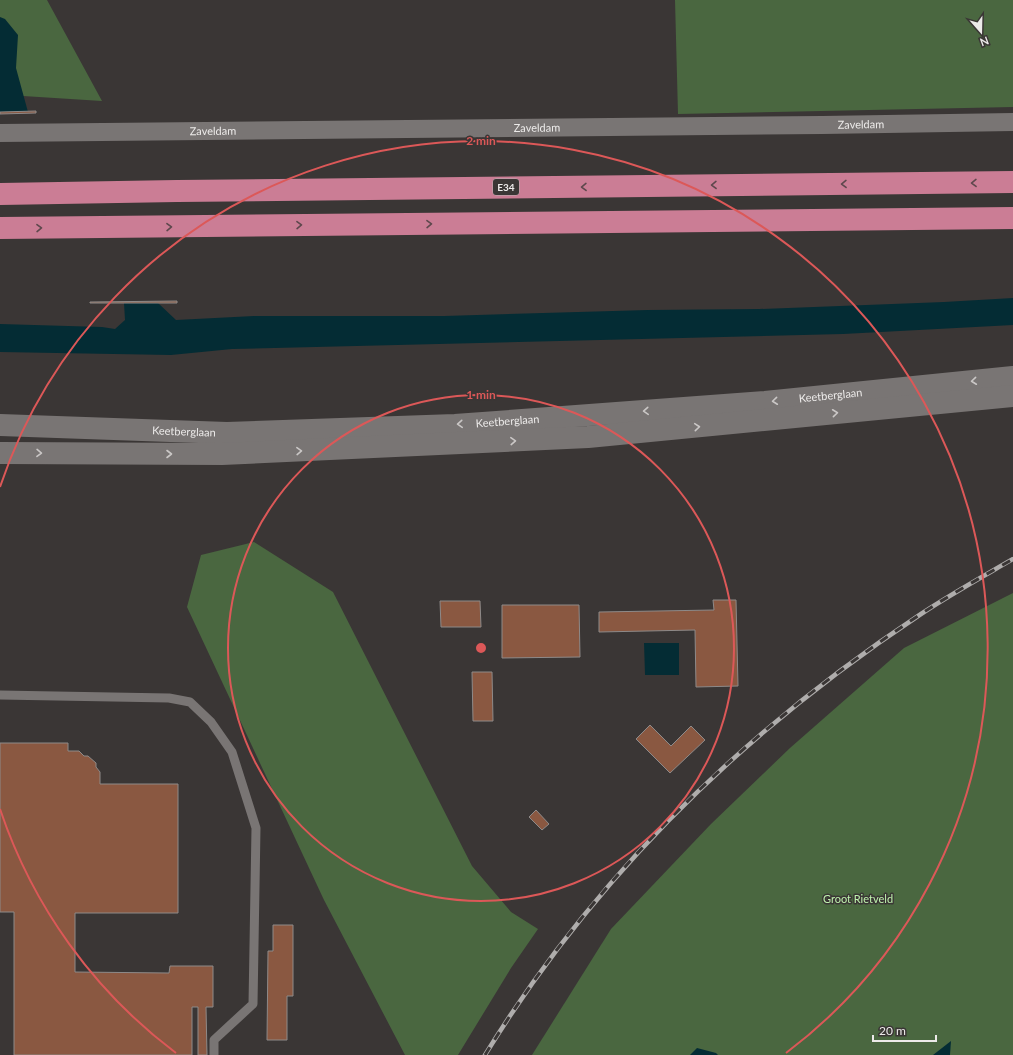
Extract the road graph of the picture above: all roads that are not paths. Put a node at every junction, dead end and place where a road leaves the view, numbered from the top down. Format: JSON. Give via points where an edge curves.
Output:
{"nodes":[{"id":1,"x":1013,"y":122,"type":"edge"},
{"id":2,"x":0,"y":133,"type":"edge"},
{"id":3,"x":1013,"y":182,"type":"edge"},
{"id":4,"x":0,"y":194,"type":"edge"},
{"id":5,"x":1013,"y":218,"type":"edge"},
{"id":6,"x":0,"y":228,"type":"edge"},
{"id":7,"x":1013,"y":377,"type":"edge"},
{"id":8,"x":1013,"y":396,"type":"edge"},
{"id":9,"x":0,"y":425,"type":"edge"},
{"id":10,"x":0,"y":453,"type":"edge"},
{"id":11,"x":0,"y":695,"type":"edge"},
{"id":12,"x":214,"y":1055,"type":"edge"}],
"edges":[{"from":1,"to":2,"type":"street","name":"Zaveldam"},
{"from":3,"to":4,"type":"highway","number":"E34","one_way":true},
{"from":6,"to":5,"type":"highway","one_way":true},
{"from":7,"to":9,"type":"main road","name":"Keetberglaan","one_way":true,"via":[[765,402],[454,425],[227,433]]},
{"from":10,"to":8,"type":"main road","name":"Keetberglaan","one_way":true,"via":[[222,454],[588,437]]},
{"from":11,"to":12,"type":"lane","via":[[169,698],[190,702],[211,722],[232,752],[256,828],[253,1004],[214,1040]]}]}
